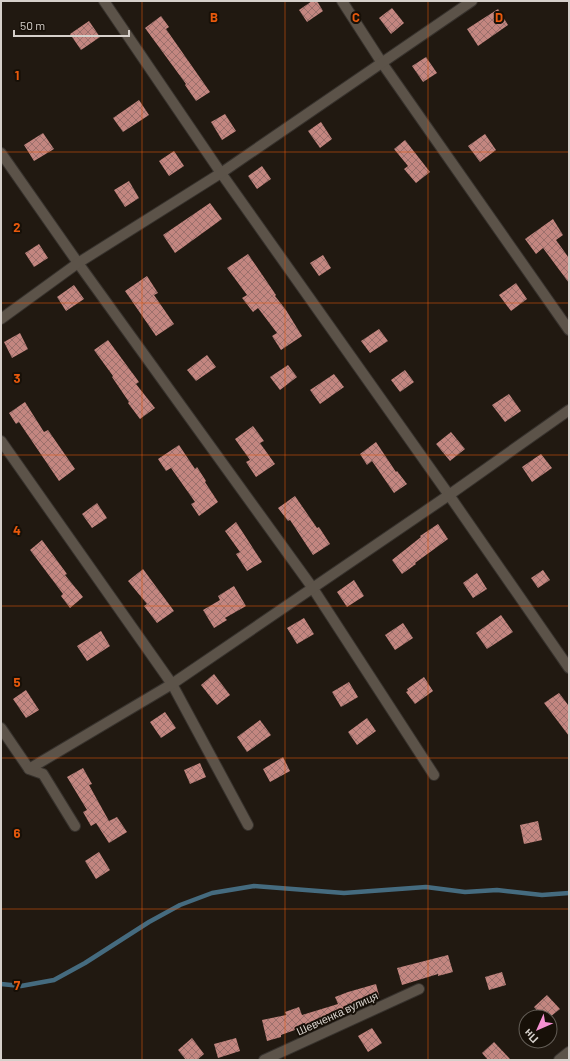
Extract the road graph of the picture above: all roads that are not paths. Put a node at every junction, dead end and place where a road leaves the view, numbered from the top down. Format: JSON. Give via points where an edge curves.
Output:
{"nodes":[{"id":1,"x":104,"y":1,"type":"edge"},
{"id":2,"x":342,"y":1,"type":"edge"},
{"id":3,"x":472,"y":1,"type":"edge"},
{"id":4,"x":382,"y":63,"type":"junction"},
{"id":5,"x":1,"y":153,"type":"edge"},
{"id":6,"x":221,"y":173,"type":"junction"},
{"id":7,"x":78,"y":263,"type":"junction"},
{"id":8,"x":1,"y":319,"type":"edge"},
{"id":9,"x":569,"y":330,"type":"edge"},
{"id":10,"x":569,"y":410,"type":"edge"},
{"id":11,"x":1,"y":441,"type":"edge"},
{"id":12,"x":449,"y":495,"type":"junction"},
{"id":13,"x":312,"y":587,"type":"junction"},
{"id":14,"x":569,"y":668,"type":"edge"},
{"id":15,"x":172,"y":684,"type":"junction"},
{"id":16,"x":1,"y":728,"type":"edge"},
{"id":17,"x":29,"y":769,"type":"junction"},
{"id":18,"x":434,"y":775,"type":"dead end"},
{"id":19,"x":248,"y":825,"type":"dead end"},
{"id":20,"x":76,"y":826,"type":"dead end"},
{"id":21,"x":419,"y":989,"type":"dead end"},
{"id":22,"x":569,"y":1052,"type":"edge"},
{"id":23,"x":264,"y":1060,"type":"edge"},
{"id":24,"x":559,"y":1060,"type":"edge"}],
"edges":[{"from":1,"to":6,"type":"street"},
{"from":2,"to":4,"type":"street"},
{"from":3,"to":4,"type":"street"},
{"from":4,"to":6,"type":"street"},
{"from":4,"to":9,"type":"street"},
{"from":5,"to":7,"type":"street"},
{"from":6,"to":7,"type":"street"},
{"from":6,"to":12,"type":"street"},
{"from":7,"to":8,"type":"street"},
{"from":7,"to":13,"type":"street"},
{"from":10,"to":12,"type":"street"},
{"from":11,"to":15,"type":"street"},
{"from":12,"to":13,"type":"street"},
{"from":12,"to":14,"type":"street"},
{"from":13,"to":15,"type":"street"},
{"from":13,"to":18,"type":"street"},
{"from":15,"to":17,"type":"street"},
{"from":15,"to":19,"type":"street"},
{"from":16,"to":17,"type":"street"},
{"from":17,"to":20,"type":"street","via":[[43,774]]},
{"from":21,"to":23,"type":"street","name":"Шевченка вулиця"},
{"from":22,"to":24,"type":"street"}]}
